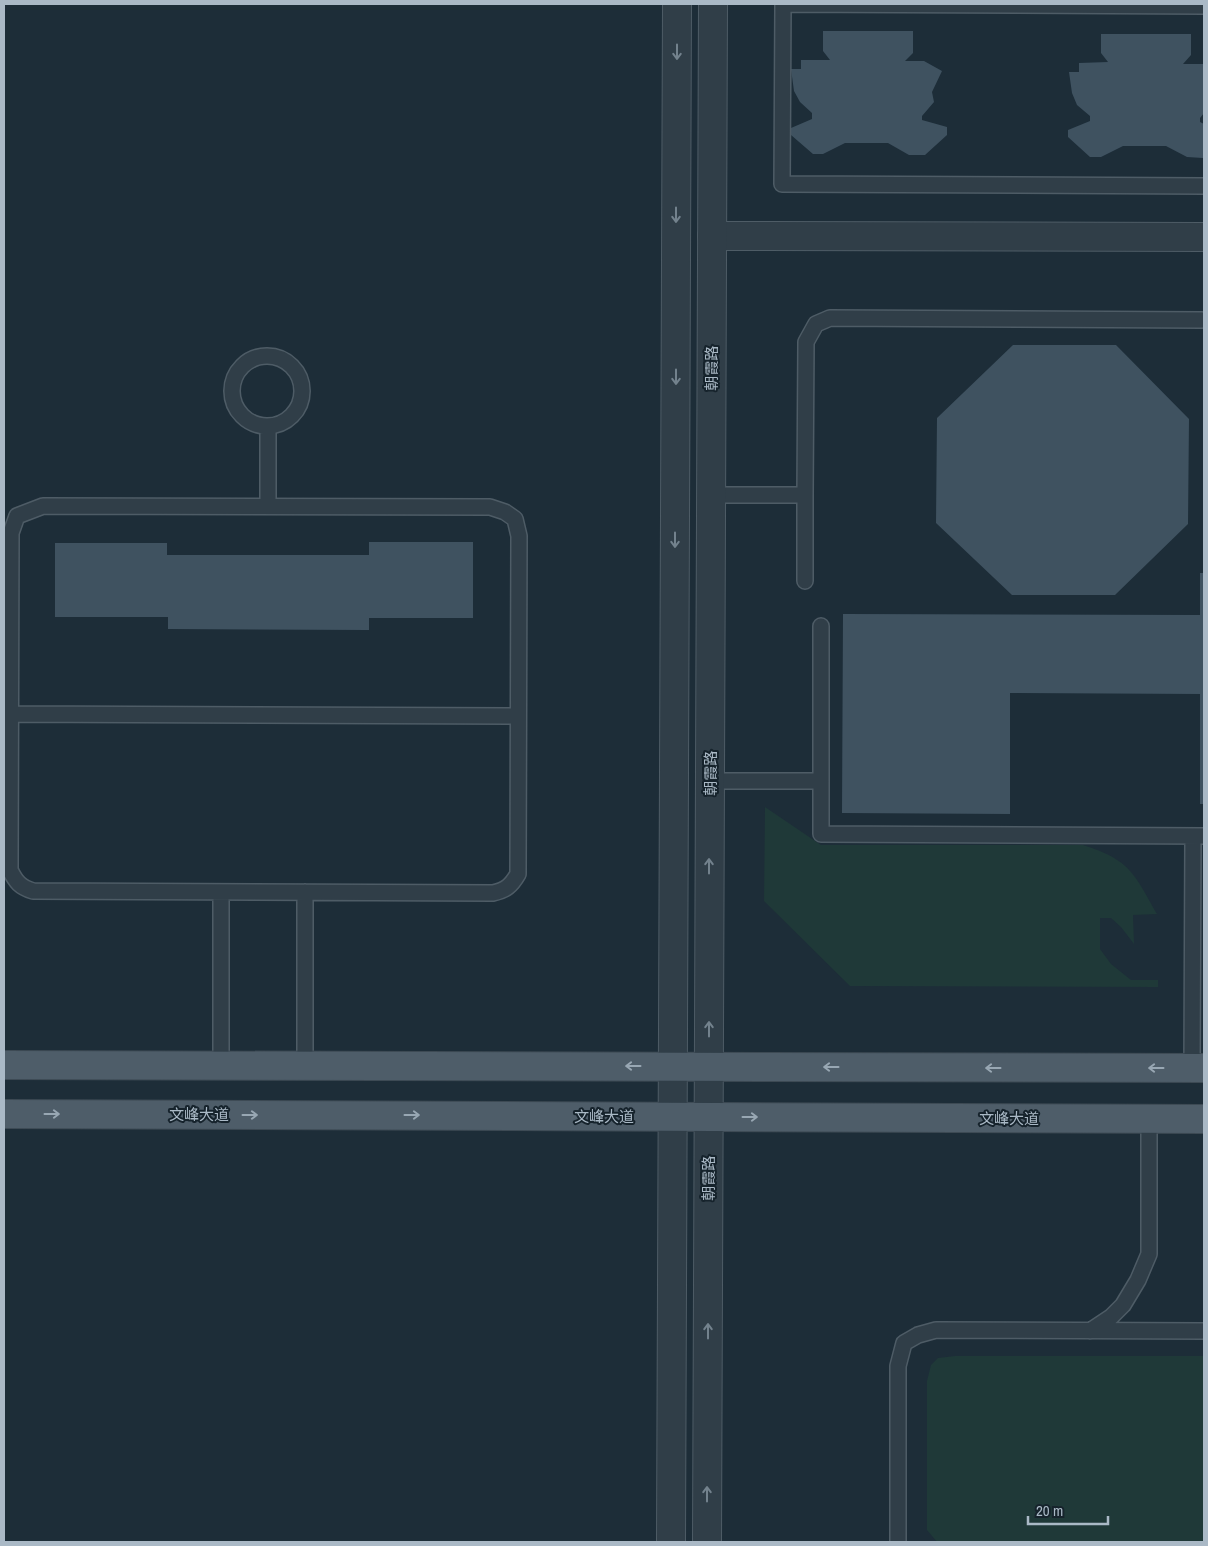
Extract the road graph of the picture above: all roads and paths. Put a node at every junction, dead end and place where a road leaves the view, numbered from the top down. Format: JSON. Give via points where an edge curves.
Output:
{"nodes":[{"id":1,"x":677,"y":4,"type":"edge"},
{"id":2,"x":713,"y":4,"type":"edge"},
{"id":3,"x":783,"y":4,"type":"edge"},
{"id":4,"x":1204,"y":6,"type":"edge"},
{"id":5,"x":1204,"y":186,"type":"edge"},
{"id":6,"x":712,"y":236,"type":"junction"},
{"id":7,"x":1204,"y":237,"type":"edge"},
{"id":8,"x":1202,"y":320,"type":"dead end"},
{"id":9,"x":268,"y":426,"type":"junction"},
{"id":10,"x":711,"y":495,"type":"junction"},
{"id":11,"x":805,"y":495,"type":"junction"},
{"id":12,"x":268,"y":506,"type":"junction"},
{"id":13,"x":805,"y":581,"type":"dead end"},
{"id":14,"x":821,"y":626,"type":"dead end"},
{"id":15,"x":10,"y":714,"type":"junction"},
{"id":16,"x":518,"y":716,"type":"junction"},
{"id":17,"x":710,"y":781,"type":"junction"},
{"id":18,"x":821,"y":781,"type":"junction"},
{"id":19,"x":1198,"y":836,"type":"edge"},
{"id":20,"x":221,"y":892,"type":"junction"},
{"id":21,"x":305,"y":892,"type":"junction"},
{"id":22,"x":4,"y":1065,"type":"edge"},
{"id":23,"x":221,"y":1066,"type":"junction"},
{"id":24,"x":304,"y":1066,"type":"junction"},
{"id":25,"x":673,"y":1066,"type":"junction"},
{"id":26,"x":708,"y":1067,"type":"junction"},
{"id":27,"x":1198,"y":1068,"type":"edge"},
{"id":28,"x":4,"y":1114,"type":"edge"},
{"id":29,"x":673,"y":1116,"type":"junction"},
{"id":30,"x":708,"y":1117,"type":"junction"},
{"id":31,"x":1149,"y":1119,"type":"junction"},
{"id":32,"x":1204,"y":1119,"type":"edge"},
{"id":33,"x":1090,"y":1331,"type":"junction"},
{"id":34,"x":1204,"y":1331,"type":"edge"},
{"id":35,"x":671,"y":1542,"type":"edge"},
{"id":36,"x":707,"y":1542,"type":"edge"},
{"id":37,"x":898,"y":1542,"type":"edge"}],
"edges":[{"from":1,"to":25,"type":"street","one_way":true},
{"from":2,"to":6,"type":"street","name":"朝霞路"},
{"from":3,"to":4,"type":"lane"},
{"from":3,"to":5,"type":"lane","via":[[782,184]]},
{"from":6,"to":7,"type":"street"},
{"from":6,"to":10,"type":"street","name":"朝霞路"},
{"from":8,"to":11,"type":"lane","via":[[830,318],[816,324],[806,342]]},
{"from":9,"to":9,"type":"lane","via":[[247,420],[233,398],[236,375],[243,366],[265,357],[288,363],[296,371],[302,392],[294,413],[284,422]]},
{"from":9,"to":12,"type":"lane"},
{"from":10,"to":11,"type":"lane"},
{"from":10,"to":17,"type":"street","name":"朝霞路"},
{"from":11,"to":13,"type":"lane"},
{"from":12,"to":15,"type":"lane","via":[[43,506],[17,516],[11,533]]},
{"from":12,"to":16,"type":"lane","via":[[490,507],[515,519],[519,536]]},
{"from":14,"to":18,"type":"lane"},
{"from":15,"to":16,"type":"lane"},
{"from":15,"to":20,"type":"lane","via":[[10,870],[23,888],[33,892]]},
{"from":16,"to":21,"type":"lane","via":[[518,874],[512,885],[493,893]]},
{"from":17,"to":18,"type":"lane"},
{"from":26,"to":17,"type":"street","name":"朝霞路","one_way":true},
{"from":18,"to":19,"type":"lane","via":[[821,834]]},
{"from":19,"to":27,"type":"lane"},
{"from":20,"to":21,"type":"lane"},
{"from":20,"to":23,"type":"lane"},
{"from":21,"to":24,"type":"lane"},
{"from":22,"to":23,"type":"main road"},
{"from":23,"to":24,"type":"main road"},
{"from":25,"to":24,"type":"main road","one_way":true},
{"from":25,"to":26,"type":"main road"},
{"from":25,"to":29,"type":"street"},
{"from":27,"to":26,"type":"main road","one_way":true},
{"from":26,"to":30,"type":"street","name":"朝霞路"},
{"from":28,"to":29,"type":"main road","name":"文峰大道","one_way":true},
{"from":29,"to":30,"type":"main road","name":"文峰大道"},
{"from":29,"to":35,"type":"street"},
{"from":30,"to":31,"type":"main road","name":"文峰大道","one_way":true},
{"from":36,"to":30,"type":"street","name":"朝霞路","one_way":true},
{"from":31,"to":32,"type":"main road","name":"文峰大道"},
{"from":31,"to":33,"type":"lane","via":[[1148,1254],[1138,1280],[1122,1305]]},
{"from":33,"to":34,"type":"lane"},
{"from":33,"to":37,"type":"lane","via":[[936,1330],[904,1343],[898,1366]]}]}
